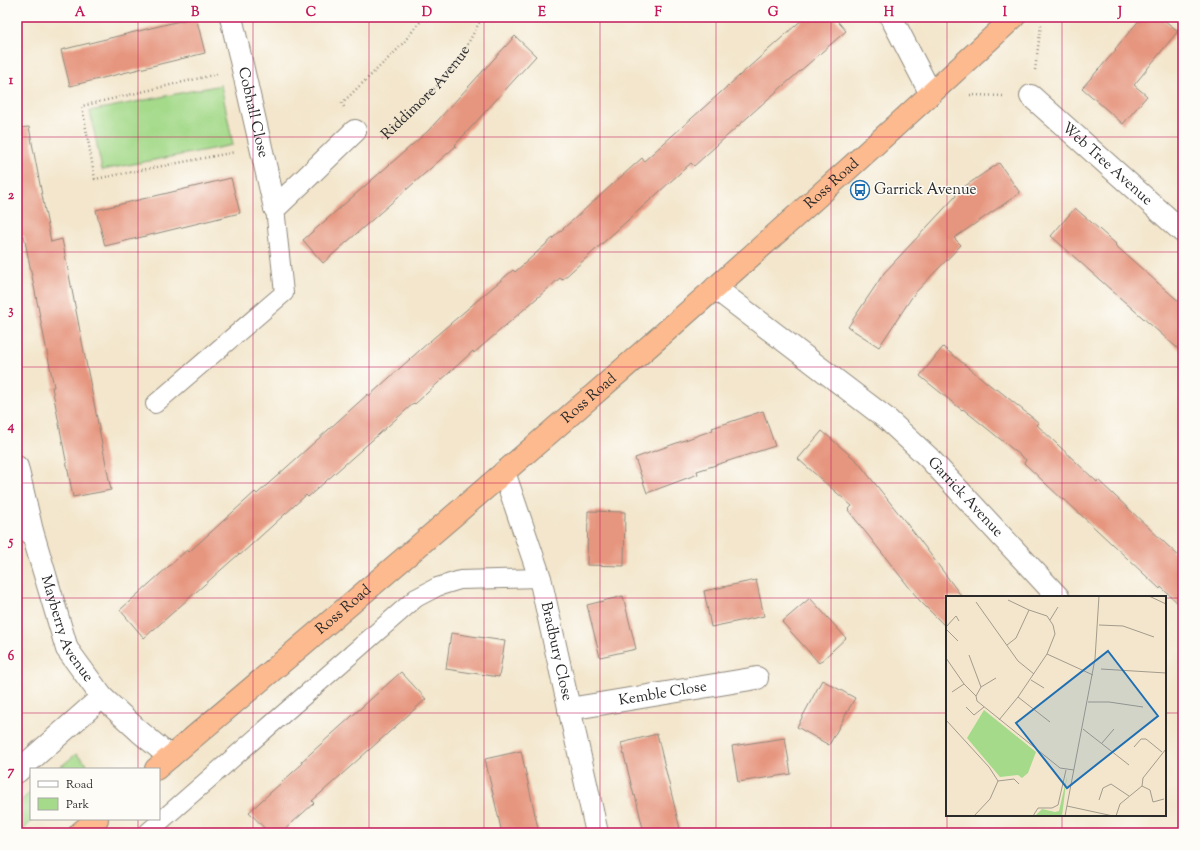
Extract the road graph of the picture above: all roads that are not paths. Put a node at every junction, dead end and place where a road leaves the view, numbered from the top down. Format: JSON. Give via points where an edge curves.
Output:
{"nodes":[{"id":1,"x":231,"y":17,"type":"edge"},
{"id":2,"x":892,"y":17,"type":"edge"},
{"id":3,"x":1014,"y":17,"type":"edge"},
{"id":4,"x":931,"y":94,"type":"junction"},
{"id":5,"x":1031,"y":96,"type":"road end"},
{"id":6,"x":355,"y":131,"type":"road end"},
{"id":7,"x":275,"y":208,"type":"junction"},
{"id":8,"x":1183,"y":232,"type":"edge"},
{"id":9,"x":715,"y":288,"type":"junction"},
{"id":10,"x":155,"y":404,"type":"dead end"},
{"id":11,"x":17,"y":467,"type":"edge"},
{"id":12,"x":504,"y":472,"type":"junction"},
{"id":13,"x":25,"y":532,"type":"edge"},
{"id":14,"x":540,"y":578,"type":"junction"},
{"id":15,"x":1057,"y":596,"type":"edge"},
{"id":16,"x":757,"y":678,"type":"dead end"},
{"id":17,"x":102,"y":697,"type":"junction"},
{"id":18,"x":569,"y":709,"type":"junction"},
{"id":19,"x":163,"y":763,"type":"edge"},
{"id":20,"x":17,"y":772,"type":"edge"},
{"id":21,"x":96,"y":820,"type":"edge"},
{"id":22,"x":80,"y":833,"type":"edge"},
{"id":23,"x":147,"y":833,"type":"edge"},
{"id":24,"x":597,"y":833,"type":"edge"}],
"edges":[{"from":1,"to":7,"type":"street","name":"Cobhall Close"},
{"from":2,"to":4,"type":"street"},
{"from":3,"to":4,"type":"highway","name":"Ross Road"},
{"from":4,"to":9,"type":"highway","name":"Ross Road"},
{"from":5,"to":8,"type":"street","name":"Web Tree Avenue"},
{"from":6,"to":7,"type":"street","name":"Riddimore Avenue"},
{"from":7,"to":10,"type":"lane","via":[[284,293]]},
{"from":9,"to":12,"type":"highway","name":"Ross Road"},
{"from":9,"to":15,"type":"street","name":"Garrick Avenue","via":[[887,419],[928,457]]},
{"from":11,"to":13,"type":"street","name":"Mayberry Avenue"},
{"from":12,"to":14,"type":"street","name":"Bradbury Close"},
{"from":12,"to":19,"type":"highway","name":"Ross Road"},
{"from":13,"to":17,"type":"street","name":"Mayberry Avenue","via":[[67,649]]},
{"from":14,"to":18,"type":"street","name":"Bradbury Close"},
{"from":14,"to":23,"type":"lane","via":[[460,580],[437,587],[416,598]]},
{"from":16,"to":18,"type":"street","name":"Kemble Close"},
{"from":17,"to":19,"type":"street","name":"Mayberry Avenue","via":[[140,732]]},
{"from":17,"to":20,"type":"street"},
{"from":18,"to":24,"type":"street","name":"Bradbury Close"},
{"from":21,"to":22,"type":"highway"}]}
